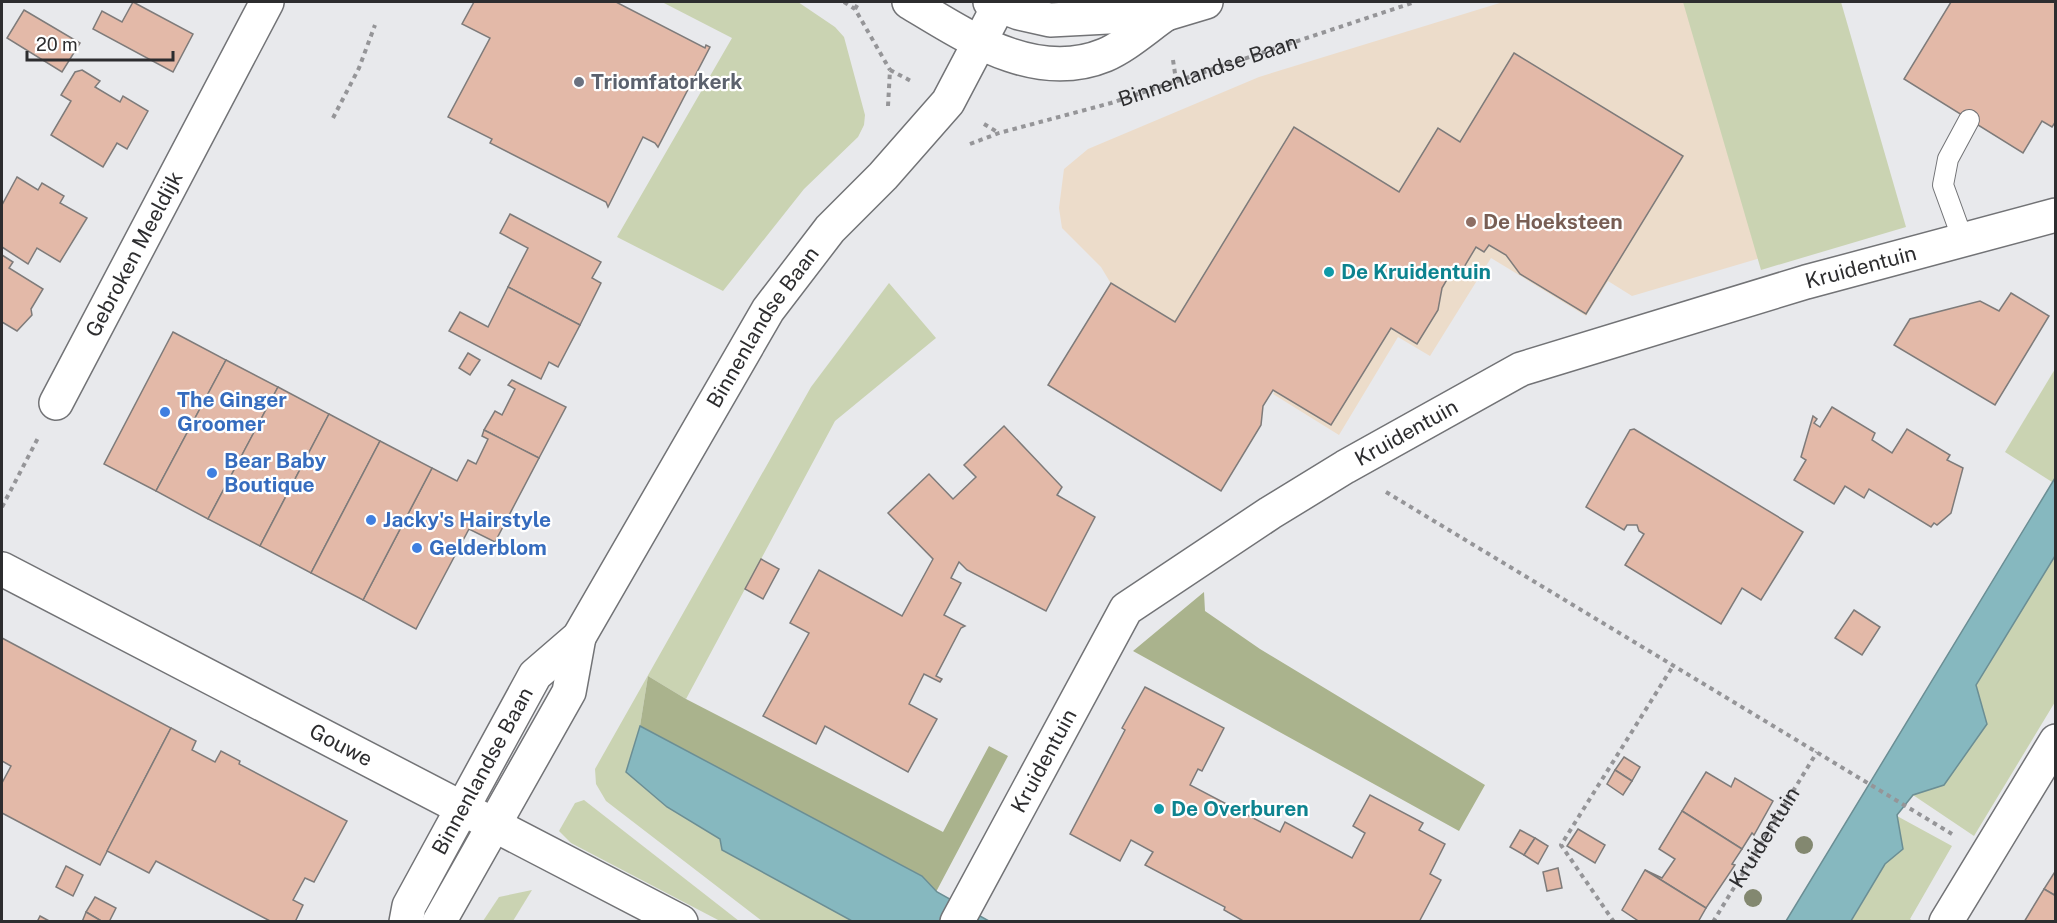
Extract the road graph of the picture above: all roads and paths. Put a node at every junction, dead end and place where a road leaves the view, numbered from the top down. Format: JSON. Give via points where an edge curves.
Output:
{"nodes":[{"id":1,"x":267,"y":2,"type":"edge"},
{"id":2,"x":844,"y":2,"type":"edge"},
{"id":3,"x":860,"y":2,"type":"edge"},
{"id":4,"x":909,"y":2,"type":"edge"},
{"id":5,"x":1206,"y":2,"type":"edge"},
{"id":6,"x":1415,"y":2,"type":"edge"},
{"id":7,"x":994,"y":4,"type":"edge"},
{"id":8,"x":1166,"y":8,"type":"edge"},
{"id":9,"x":855,"y":9,"type":"junction"},
{"id":10,"x":375,"y":24,"type":"dead end"},
{"id":11,"x":979,"y":44,"type":"junction"},
{"id":12,"x":890,"y":70,"type":"dead end"},
{"id":13,"x":333,"y":118,"type":"dead end"},
{"id":14,"x":1969,"y":120,"type":"dead end"},
{"id":15,"x":999,"y":134,"type":"dead end"},
{"id":16,"x":2055,"y":215,"type":"edge"},
{"id":17,"x":1962,"y":240,"type":"junction"},
{"id":18,"x":56,"y":403,"type":"joint"},
{"id":19,"x":1346,"y":467,"type":"junction"},
{"id":20,"x":2,"y":507,"type":"edge"},
{"id":21,"x":2,"y":569,"type":"edge"},
{"id":22,"x":579,"y":637,"type":"junction"},
{"id":23,"x":1673,"y":666,"type":"junction"},
{"id":24,"x":2055,"y":741,"type":"edge"},
{"id":25,"x":1817,"y":753,"type":"junction"},
{"id":26,"x":463,"y":807,"type":"junction"},
{"id":27,"x":1915,"y":812,"type":"dead end"},
{"id":28,"x":494,"y":824,"type":"junction"},
{"id":29,"x":406,"y":921,"type":"edge"},
{"id":30,"x":439,"y":921,"type":"edge"},
{"id":31,"x":681,"y":921,"type":"edge"},
{"id":32,"x":957,"y":921,"type":"edge"},
{"id":33,"x":1614,"y":921,"type":"edge"},
{"id":34,"x":1713,"y":921,"type":"edge"},
{"id":35,"x":1946,"y":921,"type":"edge"}],
"edges":[{"from":1,"to":18,"type":"street","name":"Gebroken Meeldijk"},
{"from":2,"to":9,"type":"path"},
{"from":3,"to":9,"type":"path"},
{"from":4,"to":11,"type":"street"},
{"from":5,"to":8,"type":"street","name":"Binnenlandse Baan"},
{"from":6,"to":15,"type":"path","name":"Binnenlandse Baan","via":[[1111,103]]},
{"from":7,"to":8,"type":"street","name":"Binnenlandse Baan","via":[[1050,20]]},
{"from":7,"to":11,"type":"street","name":"Binnenlandse Baan"},
{"from":8,"to":11,"type":"street","name":"Binnenlandse Baan","via":[[1106,55],[1074,63],[1033,62]]},
{"from":9,"to":12,"type":"path"},
{"from":10,"to":13,"type":"path","via":[[359,68]]},
{"from":11,"to":22,"type":"street","name":"Binnenlandse Baan","via":[[948,102],[830,229],[768,310]]},
{"from":14,"to":17,"type":"lane","via":[[1948,159],[1943,185]]},
{"from":16,"to":17,"type":"street","name":"Kruidentuin"},
{"from":17,"to":19,"type":"street","name":"Kruidentuin","via":[[1806,282],[1521,369]]},
{"from":18,"to":20,"type":"path"},
{"from":19,"to":23,"type":"path"},
{"from":19,"to":32,"type":"street","name":"Kruidentuin","via":[[1126,609]]},
{"from":21,"to":26,"type":"street","name":"Gouwe"},
{"from":22,"to":26,"type":"street","name":"Binnenlandse Baan","via":[[535,675]]},
{"from":22,"to":28,"type":"street","name":"Binnenlandse Baan","via":[[569,692]]},
{"from":23,"to":25,"type":"path"},
{"from":23,"to":33,"type":"path","via":[[1561,845]]},
{"from":24,"to":35,"type":"street"},
{"from":25,"to":27,"type":"path"},
{"from":25,"to":34,"type":"path","name":"Kruidentuin"},
{"from":26,"to":28,"type":"street","name":"Gouwe"},
{"from":26,"to":29,"type":"street","name":"Binnenlandse Baan","via":[[409,906]]},
{"from":28,"to":30,"type":"street","name":"Binnenlandse Baan"},
{"from":28,"to":31,"type":"street","name":"Gouwe"}]}
